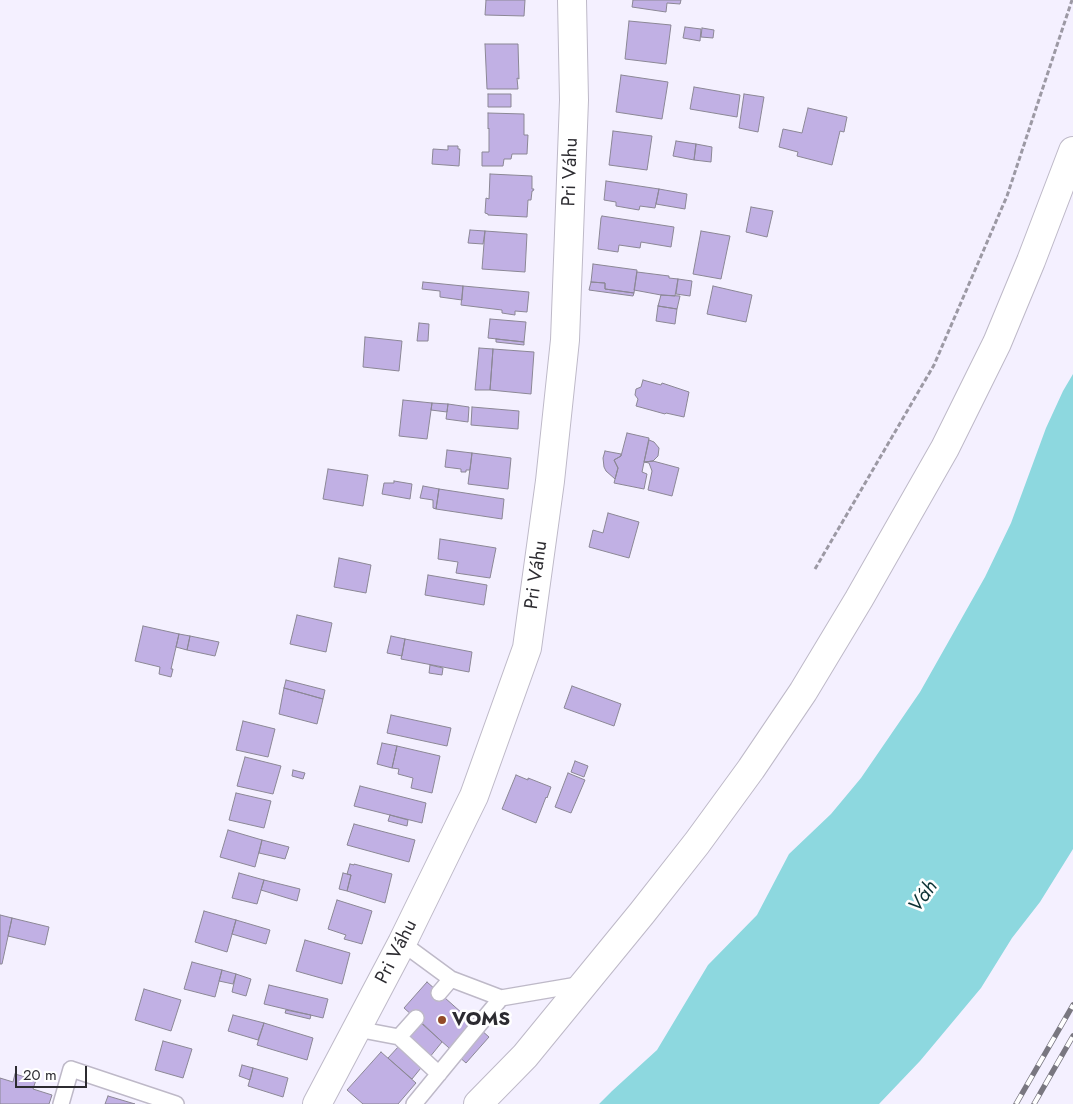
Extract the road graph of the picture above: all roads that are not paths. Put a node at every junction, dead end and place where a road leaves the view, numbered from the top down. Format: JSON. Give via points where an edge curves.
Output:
{"nodes":[{"id":1,"x":572,"y":0,"type":"edge"},
{"id":2,"x":1073,"y":151,"type":"edge"},
{"id":3,"x":402,"y":943,"type":"junction"},
{"id":4,"x":452,"y":979,"type":"junction"},
{"id":5,"x":583,"y":984,"type":"junction"},
{"id":6,"x":439,"y":993,"type":"dead end"},
{"id":7,"x":501,"y":998,"type":"junction"},
{"id":8,"x":416,"y":1018,"type":"dead end"},
{"id":9,"x":358,"y":1029,"type":"junction"},
{"id":10,"x":399,"y":1037,"type":"junction"},
{"id":11,"x":439,"y":1074,"type":"junction"},
{"id":12,"x":61,"y":1104,"type":"edge"},
{"id":13,"x":176,"y":1104,"type":"edge"},
{"id":14,"x":317,"y":1104,"type":"edge"},
{"id":15,"x":414,"y":1104,"type":"edge"},
{"id":16,"x":478,"y":1104,"type":"edge"}],
"edges":[{"from":1,"to":3,"type":"street","name":"Pri Váhu","via":[[574,100],[565,340],[527,648],[474,796]]},
{"from":2,"to":5,"type":"street","via":[[1032,261],[997,342],[945,448],[859,599],[751,769],[697,843]]},
{"from":3,"to":4,"type":"lane"},
{"from":3,"to":9,"type":"street","name":"Pri Váhu"},
{"from":4,"to":6,"type":"lane"},
{"from":4,"to":7,"type":"lane"},
{"from":5,"to":7,"type":"lane"},
{"from":5,"to":16,"type":"street","via":[[525,1056]]},
{"from":7,"to":11,"type":"lane"},
{"from":8,"to":10,"type":"lane"},
{"from":9,"to":10,"type":"lane"},
{"from":9,"to":14,"type":"street","name":"Pri Váhu"},
{"from":10,"to":11,"type":"lane"},
{"from":11,"to":15,"type":"lane"},
{"from":12,"to":13,"type":"lane","via":[[72,1069]]}]}
